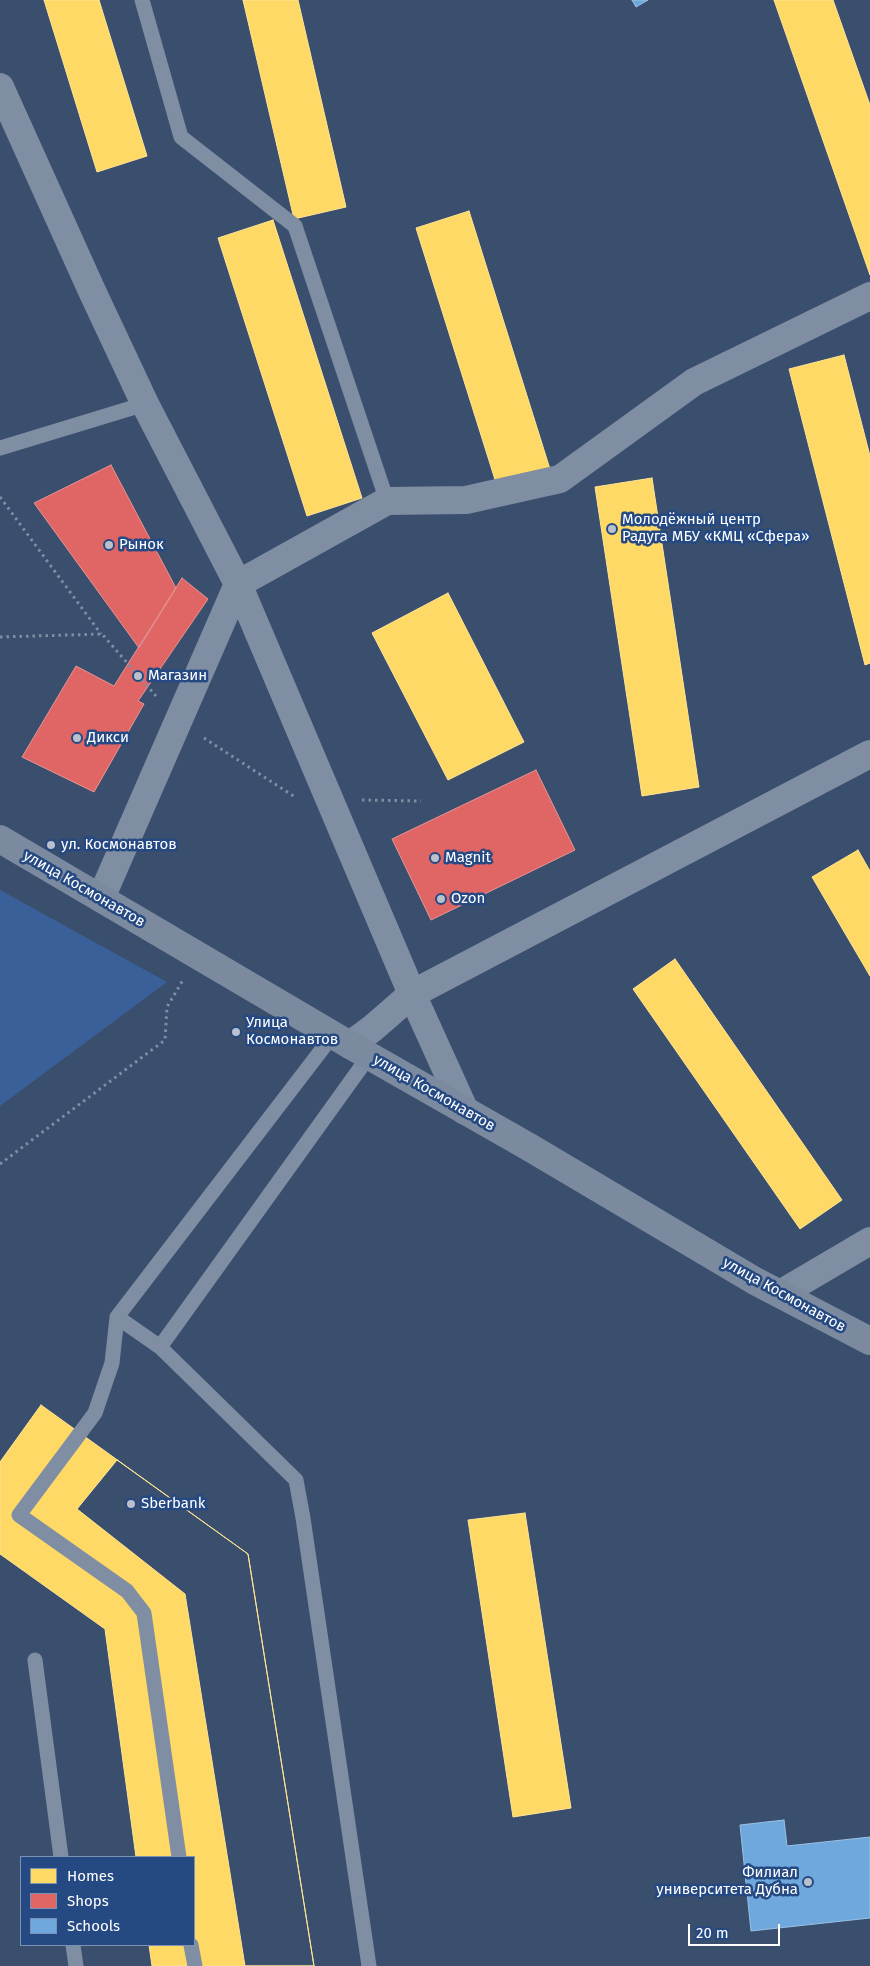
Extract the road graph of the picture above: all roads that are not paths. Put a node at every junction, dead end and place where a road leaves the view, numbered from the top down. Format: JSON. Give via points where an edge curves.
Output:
{"nodes":[{"id":1,"x":142,"y":0,"type":"edge"},
{"id":2,"x":0,"y":87,"type":"edge"},
{"id":3,"x":870,"y":296,"type":"edge"},
{"id":4,"x":145,"y":404,"type":"junction"},
{"id":5,"x":0,"y":448,"type":"edge"},
{"id":6,"x":387,"y":501,"type":"junction"},
{"id":7,"x":238,"y":584,"type":"junction"},
{"id":8,"x":870,"y":754,"type":"edge"},
{"id":9,"x":0,"y":839,"type":"edge"},
{"id":10,"x":101,"y":898,"type":"junction"},
{"id":11,"x":412,"y":994,"type":"junction"},
{"id":12,"x":351,"y":1045,"type":"junction"},
{"id":13,"x":465,"y":1111,"type":"junction"},
{"id":14,"x":870,"y":1241,"type":"edge"},
{"id":15,"x":780,"y":1294,"type":"junction"},
{"id":16,"x":117,"y":1317,"type":"junction"},
{"id":17,"x":870,"y":1341,"type":"edge"},
{"id":18,"x":160,"y":1347,"type":"junction"},
{"id":19,"x":35,"y":1660,"type":"dead end"},
{"id":20,"x":62,"y":1856,"type":"edge"},
{"id":21,"x":179,"y":1856,"type":"edge"},
{"id":22,"x":73,"y":1946,"type":"edge"},
{"id":23,"x":192,"y":1946,"type":"edge"},
{"id":24,"x":76,"y":1966,"type":"edge"},
{"id":25,"x":194,"y":1966,"type":"edge"},
{"id":26,"x":369,"y":1966,"type":"edge"}],
"edges":[{"from":1,"to":6,"type":"lane","via":[[181,136],[295,226]]},
{"from":2,"to":4,"type":"street"},
{"from":3,"to":6,"type":"street","via":[[694,382],[560,479],[466,500]]},
{"from":4,"to":5,"type":"lane"},
{"from":4,"to":7,"type":"street"},
{"from":6,"to":7,"type":"street"},
{"from":7,"to":10,"type":"street"},
{"from":7,"to":11,"type":"street"},
{"from":8,"to":11,"type":"street"},
{"from":9,"to":10,"type":"main road","name":"улица Космонавтов"},
{"from":10,"to":12,"type":"main road","name":"улица Космонавтов"},
{"from":11,"to":12,"type":"street"},
{"from":11,"to":13,"type":"street"},
{"from":12,"to":13,"type":"main road","name":"улица Космонавтов"},
{"from":12,"to":16,"type":"lane"},
{"from":12,"to":18,"type":"lane"},
{"from":13,"to":15,"type":"main road","name":"улица Космонавтов"},
{"from":14,"to":15,"type":"street"},
{"from":15,"to":17,"type":"main road","name":"улица Космонавтов"},
{"from":16,"to":18,"type":"lane"},
{"from":16,"to":21,"type":"lane","via":[[112,1363],[95,1414],[19,1515],[128,1591],[144,1613]]},
{"from":18,"to":26,"type":"lane","via":[[296,1480]]},
{"from":19,"to":20,"type":"lane"},
{"from":22,"to":24,"type":"lane"},
{"from":23,"to":25,"type":"lane"}]}
